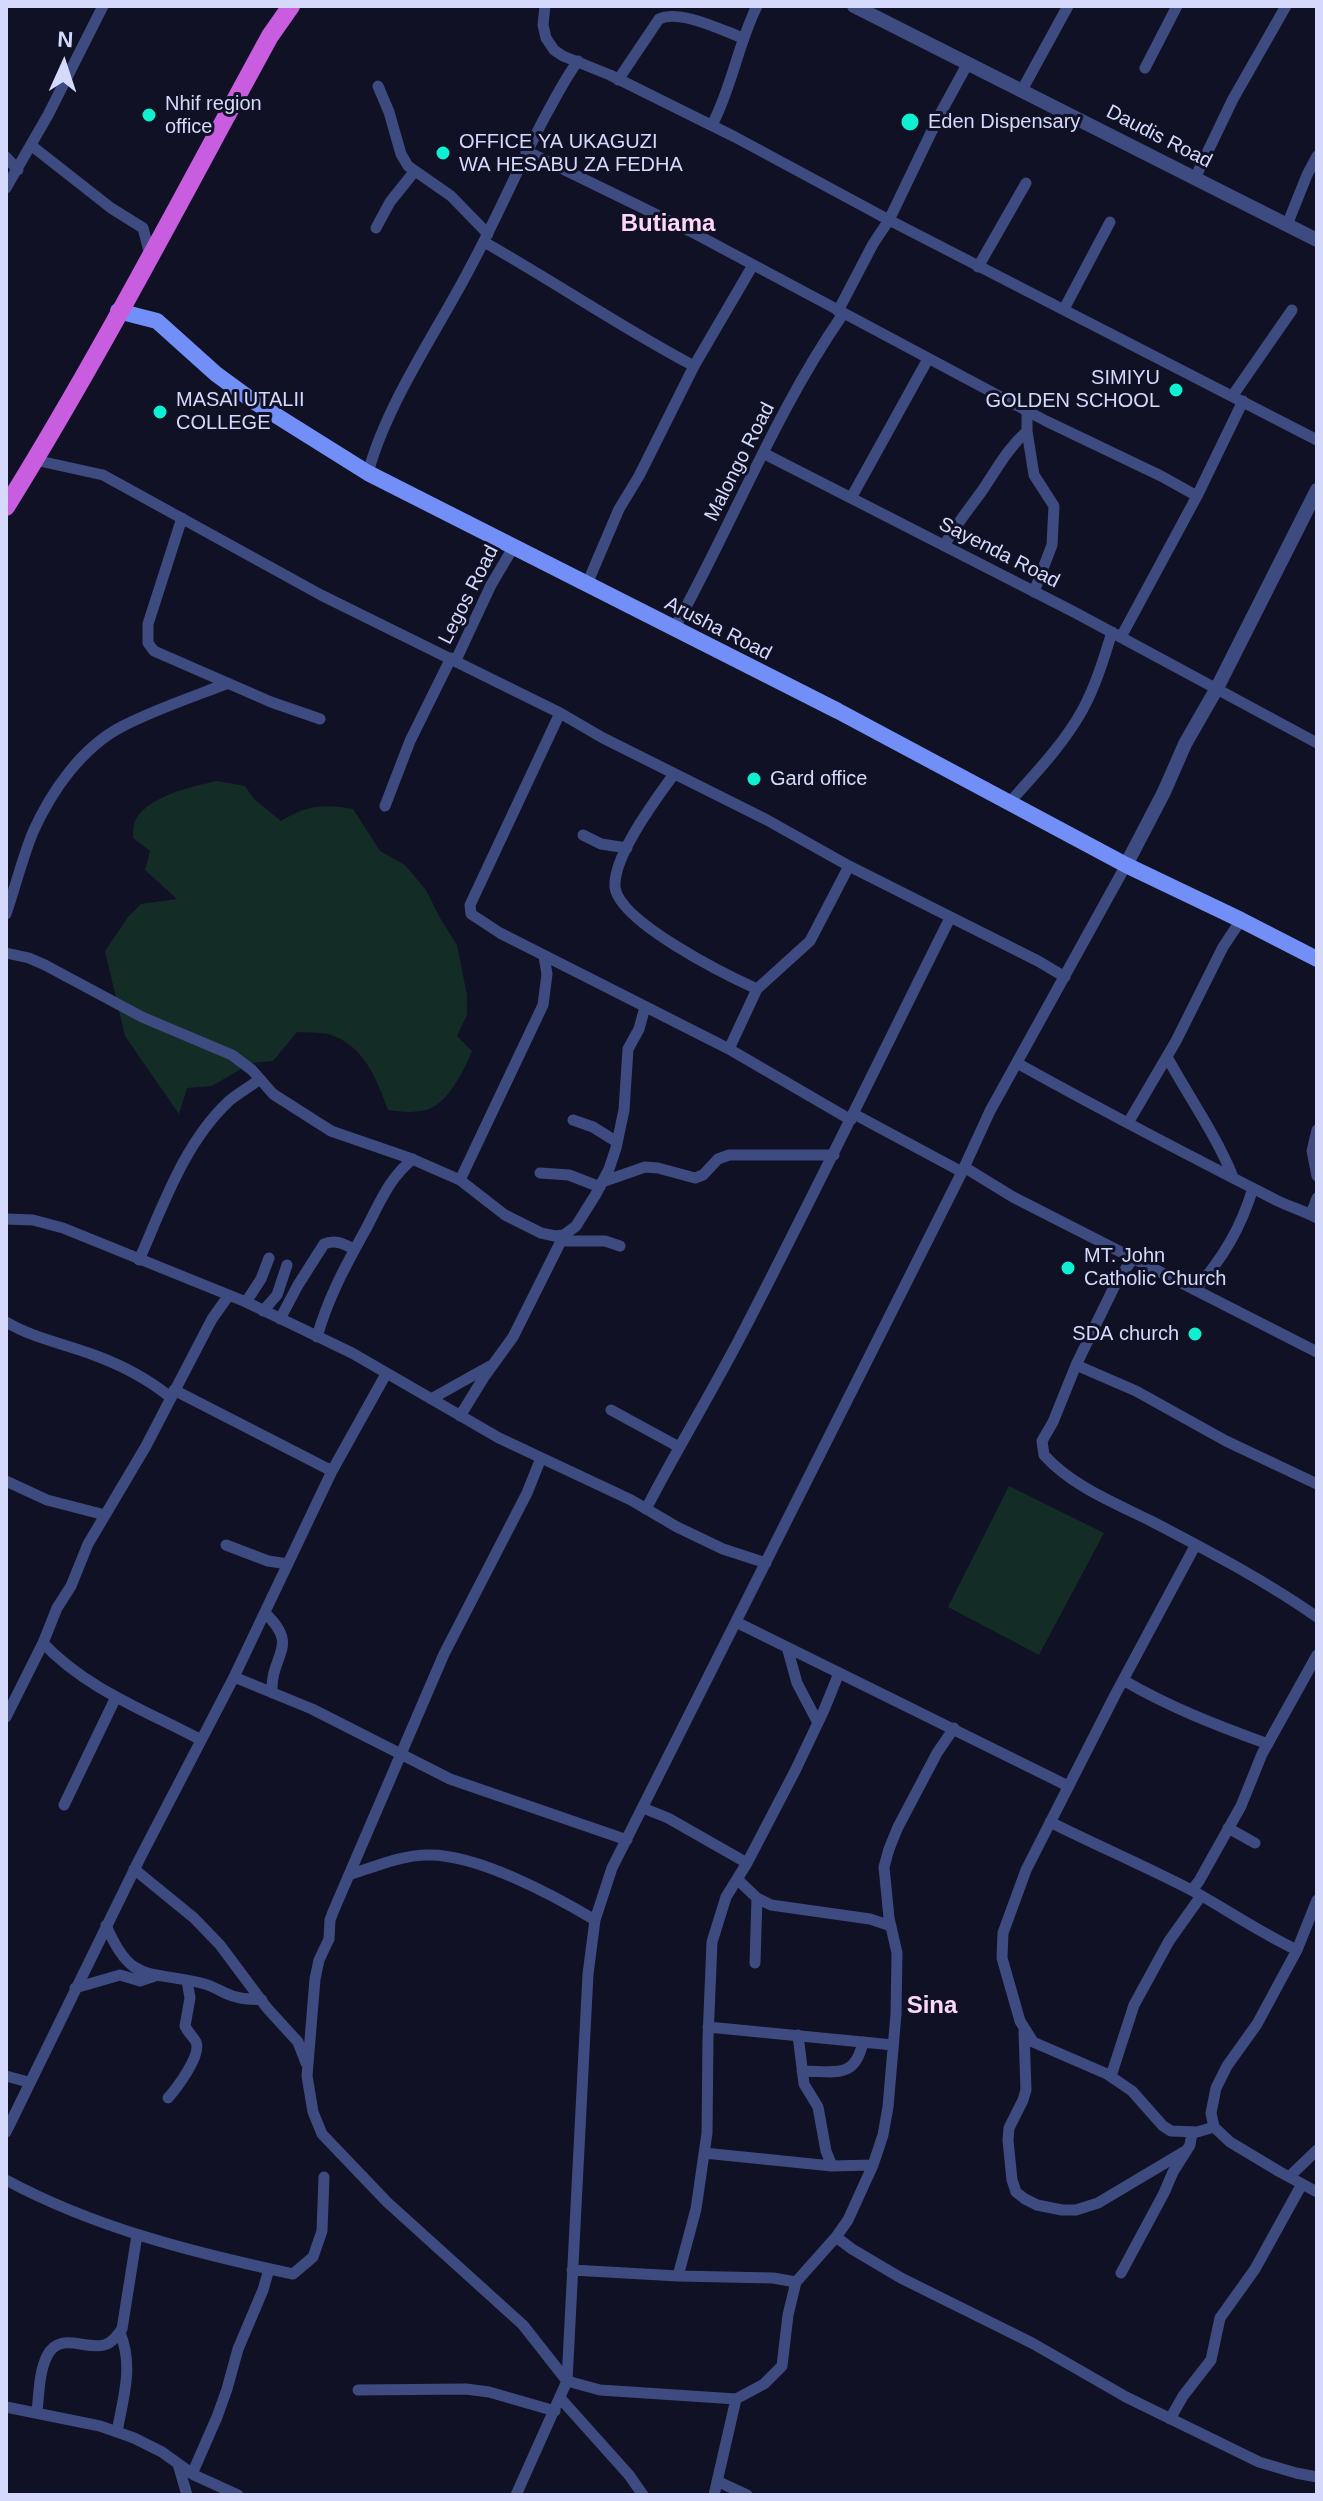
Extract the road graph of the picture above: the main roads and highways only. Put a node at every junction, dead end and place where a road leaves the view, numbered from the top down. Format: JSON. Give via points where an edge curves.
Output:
{"nodes":[{"id":1,"x":291,"y":6,"type":"edge"},
{"id":2,"x":118,"y":311,"type":"junction"},
{"id":3,"x":6,"y":507,"type":"edge"},
{"id":4,"x":1317,"y":959,"type":"edge"}],
"edges":[{"from":1,"to":2,"type":"highway"},
{"from":2,"to":3,"type":"highway"},
{"from":2,"to":4,"type":"main road","name":"Arusha Road","via":[[157,321],[216,374],[368,473]]}]}
